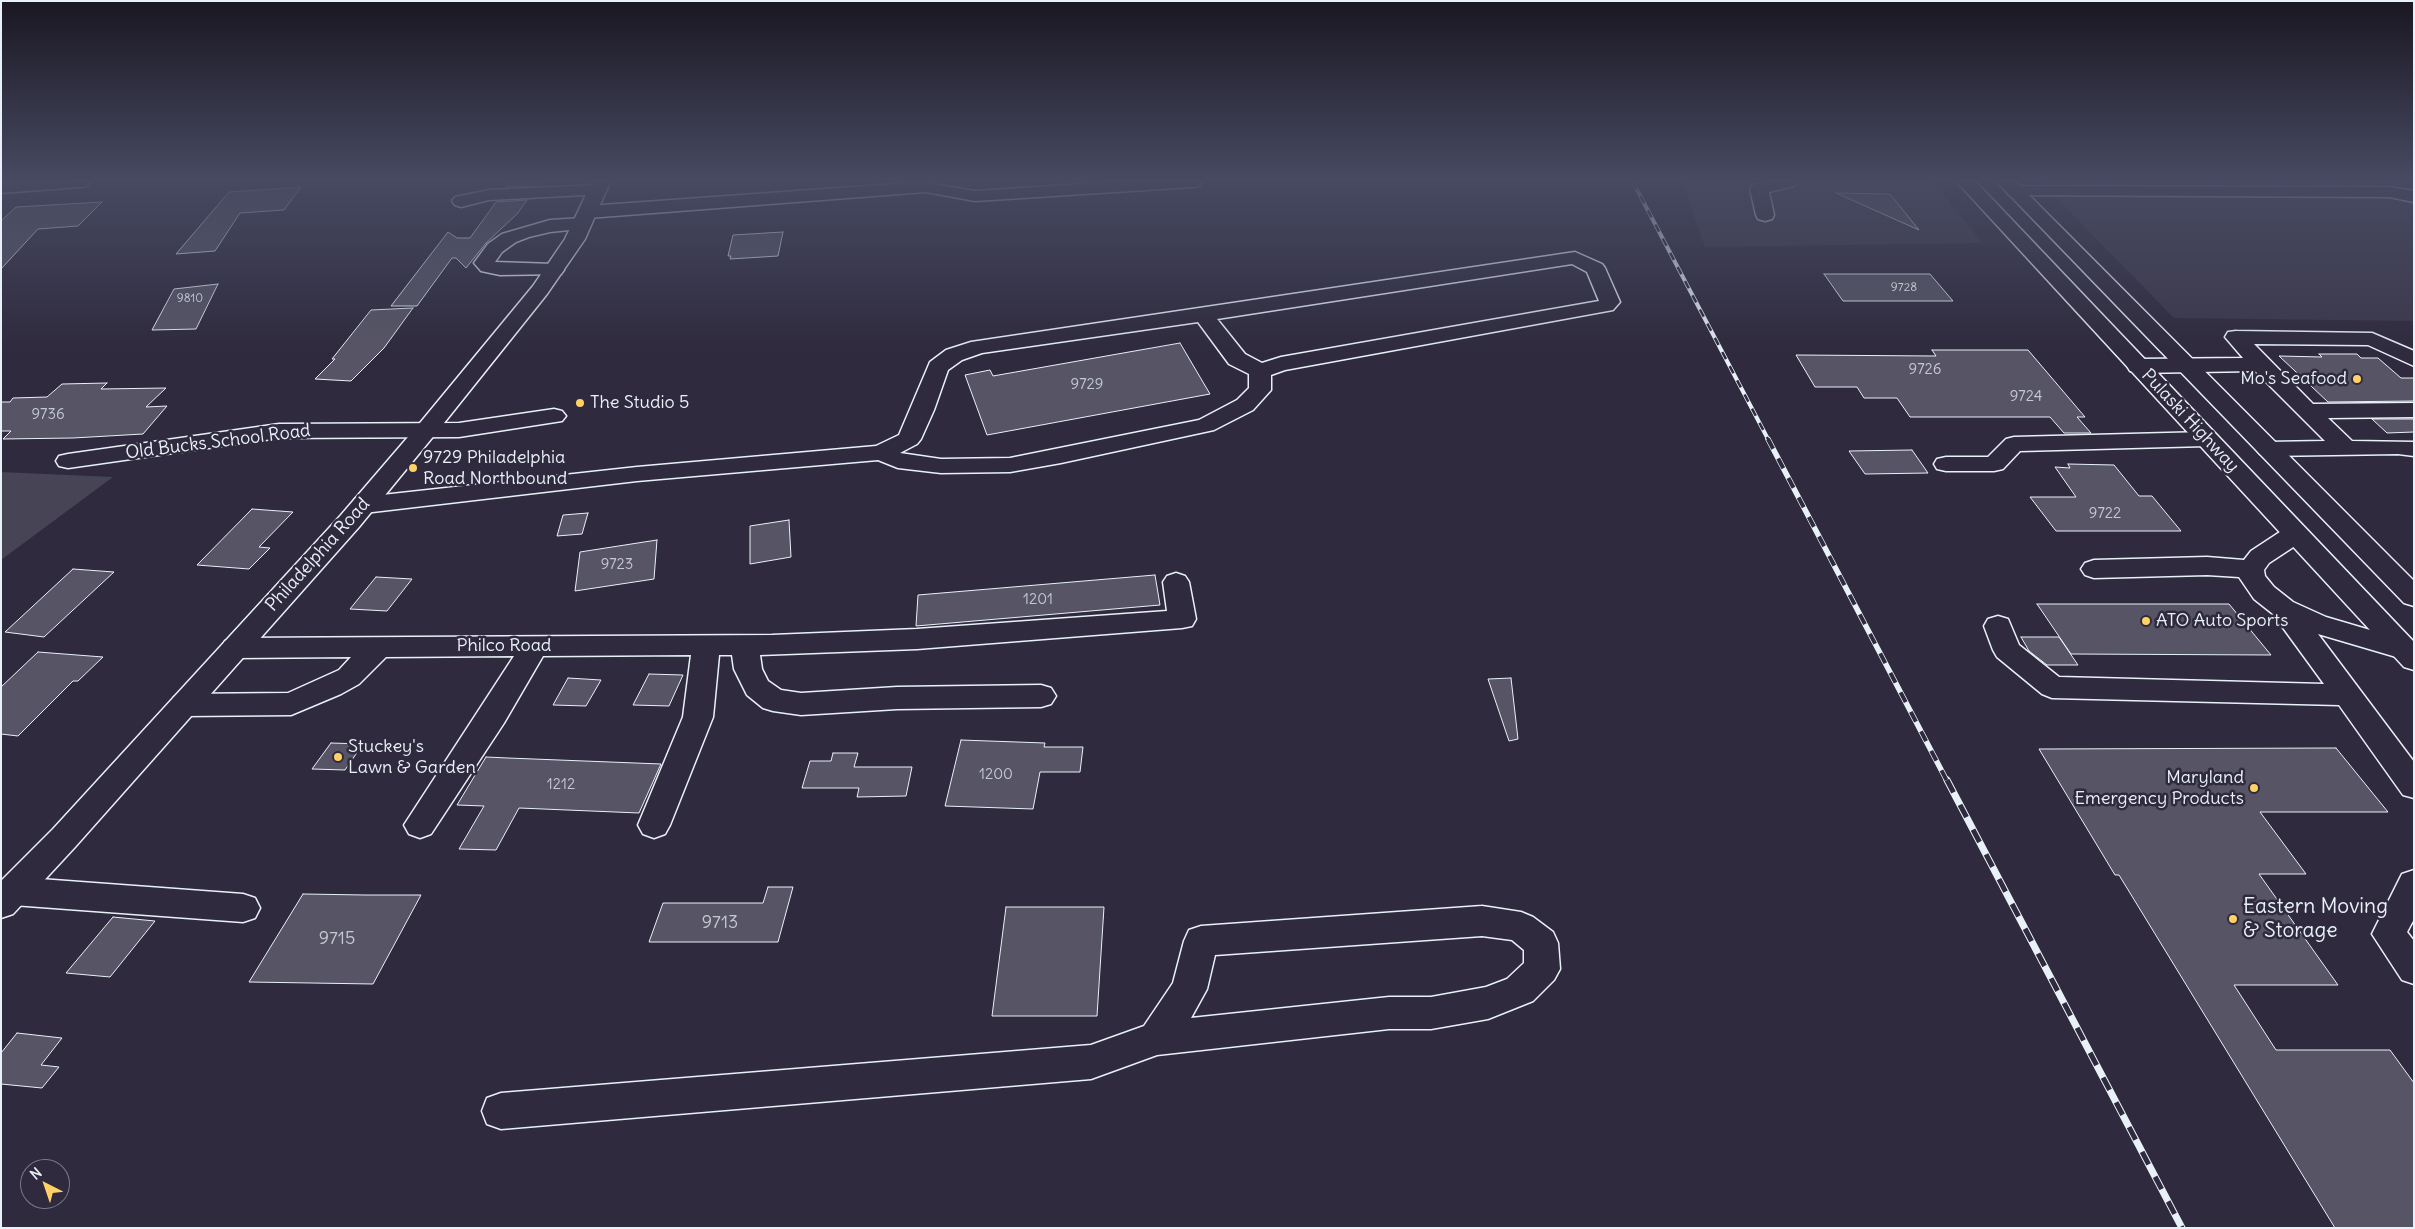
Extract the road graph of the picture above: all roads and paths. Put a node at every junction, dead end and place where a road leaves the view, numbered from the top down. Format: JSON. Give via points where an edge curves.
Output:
{"nodes":[{"id":1,"x":507,"y":239,"type":"edge"},
{"id":2,"x":571,"y":239,"type":"edge"},
{"id":3,"x":2020,"y":239,"type":"edge"},
{"id":4,"x":2062,"y":239,"type":"edge"},
{"id":5,"x":554,"y":270,"type":"junction"},
{"id":6,"x":1212,"y":313,"type":"junction"},
{"id":7,"x":2414,"y":360,"type":"edge"},
{"id":8,"x":2261,"y":364,"type":"junction"},
{"id":9,"x":2138,"y":366,"type":"junction"},
{"id":10,"x":2186,"y":366,"type":"junction"},
{"id":11,"x":1260,"y":371,"type":"junction"},
{"id":12,"x":2414,"y":410,"type":"edge"},
{"id":13,"x":2307,"y":411,"type":"junction"},
{"id":14,"x":554,"y":416,"type":"dead end"},
{"id":15,"x":428,"y":428,"type":"junction"},
{"id":16,"x":2206,"y":439,"type":"junction"},
{"id":17,"x":2346,"y":448,"type":"junction"},
{"id":18,"x":2268,"y":449,"type":"junction"},
{"id":19,"x":2414,"y":450,"type":"edge"},
{"id":20,"x":881,"y":453,"type":"junction"},
{"id":21,"x":68,"y":461,"type":"dead end"},
{"id":22,"x":1946,"y":464,"type":"dead end"},
{"id":23,"x":364,"y":505,"type":"junction"},
{"id":24,"x":2295,"y":534,"type":"junction"},
{"id":25,"x":2251,"y":568,"type":"junction"},
{"id":26,"x":2094,"y":569,"type":"dead end"},
{"id":27,"x":1176,"y":582,"type":"dead end"},
{"id":28,"x":2414,"y":597,"type":"edge"},
{"id":29,"x":2284,"y":607,"type":"junction"},
{"id":30,"x":1998,"y":626,"type":"dead end"},
{"id":31,"x":706,"y":645,"type":"junction"},
{"id":32,"x":758,"y":645,"type":"junction"},
{"id":33,"x":535,"y":646,"type":"junction"},
{"id":34,"x":379,"y":647,"type":"junction"},
{"id":35,"x":235,"y":648,"type":"junction"},
{"id":36,"x":2408,"y":655,"type":"edge"},
{"id":37,"x":2348,"y":695,"type":"junction"},
{"id":38,"x":1041,"y":696,"type":"dead end"},
{"id":39,"x":184,"y":705,"type":"junction"},
{"id":40,"x":2414,"y":786,"type":"edge"},
{"id":41,"x":420,"y":825,"type":"dead end"},
{"id":42,"x":654,"y":825,"type":"dead end"},
{"id":43,"x":2414,"y":884,"type":"edge"},
{"id":44,"x":7,"y":898,"type":"edge"},
{"id":45,"x":243,"y":908,"type":"dead end"},
{"id":46,"x":2414,"y":969,"type":"edge"},
{"id":47,"x":1157,"y":1038,"type":"junction"},
{"id":48,"x":500,"y":1111,"type":"dead end"}],
"edges":[{"from":1,"to":5,"type":"main road","via":[[495,248],[484,263],[488,267]]},
{"from":2,"to":5,"type":"main road","name":"Philadelphia Road"},
{"from":3,"to":9,"type":"main road","name":"Pulaski Highway"},
{"from":4,"to":10,"type":"main road","name":"Pulaski Highway"},
{"from":5,"to":15,"type":"main road","name":"Philadelphia Road"},
{"from":6,"to":11,"type":"main road","via":[[1237,359]]},
{"from":6,"to":11,"type":"main road","via":[[1560,258],[1575,258],[1595,268],[1610,302],[1606,306],[1281,364]]},
{"from":6,"to":20,"type":"main road","via":[[979,347],[954,355],[938,368],[909,439]]},
{"from":7,"to":8,"type":"main road","via":[[2372,339],[2236,337]]},
{"from":8,"to":10,"type":"main road"},
{"from":8,"to":13,"type":"main road"},
{"from":9,"to":10,"type":"main road"},
{"from":9,"to":16,"type":"main road","name":"Pulaski Highway"},
{"from":10,"to":18,"type":"main road","name":"Pulaski Highway"},
{"from":11,"to":20,"type":"main road","via":[[1260,390],[1246,405],[1206,425],[1010,465],[941,466],[898,461]]},
{"from":12,"to":13,"type":"main road"},
{"from":13,"to":17,"type":"main road"},
{"from":14,"to":15,"type":"main road","name":"Old Bucks School Road","via":[[459,430]]},
{"from":15,"to":21,"type":"main road","name":"Old Bucks School Road","via":[[279,431]]},
{"from":15,"to":23,"type":"main road","name":"Philadelphia Road"},
{"from":16,"to":22,"type":"main road","via":[[2014,444],[1994,464]]},
{"from":16,"to":24,"type":"main road","name":"Pulaski Highway"},
{"from":17,"to":18,"type":"main road"},
{"from":17,"to":19,"type":"main road","via":[[2398,447]]},
{"from":18,"to":28,"type":"main road","name":"Pulaski Highway"},
{"from":20,"to":23,"type":"main road","via":[[637,474]]},
{"from":23,"to":35,"type":"main road","name":"Philadelphia Road"},
{"from":24,"to":25,"type":"main road","via":[[2260,557]]},
{"from":24,"to":36,"type":"main road","name":"Pulaski Highway"},
{"from":25,"to":26,"type":"main road"},
{"from":25,"to":29,"type":"main road","via":[[2252,578],[2264,593]]},
{"from":27,"to":32,"type":"main road","name":"Philco Road","via":[[1182,619],[917,639]]},
{"from":29,"to":36,"type":"main road","via":[[2316,624]]},
{"from":29,"to":37,"type":"main road"},
{"from":30,"to":37,"type":"main road","via":[[2007,650],[2052,687]]},
{"from":31,"to":32,"type":"main road","name":"Philco Road"},
{"from":31,"to":33,"type":"main road","name":"Philco Road"},
{"from":31,"to":42,"type":"main road","via":[[698,717]]},
{"from":32,"to":38,"type":"main road","via":[[748,669],[757,688],[773,700],[801,704],[897,698]]},
{"from":33,"to":34,"type":"main road","name":"Philco Road"},
{"from":33,"to":41,"type":"main road","via":[[493,716]]},
{"from":34,"to":35,"type":"main road","name":"Philco Road"},
{"from":34,"to":39,"type":"main road","via":[[348,677],[291,704]]},
{"from":35,"to":39,"type":"main road","name":"Philadelphia Road"},
{"from":37,"to":40,"type":"main road"},
{"from":39,"to":44,"type":"main road","name":"Philadelphia Road"},
{"from":43,"to":46,"type":"main road","via":[[2389,934]]},
{"from":44,"to":45,"type":"main road"},
{"from":47,"to":47,"type":"main road","via":[[1390,1013],[1431,1013],[1488,1003],[1520,990],[1542,969],[1541,943],[1521,927],[1482,921],[1201,941],[1190,990]]},
{"from":47,"to":48,"type":"main road","via":[[1091,1062]]}]}
